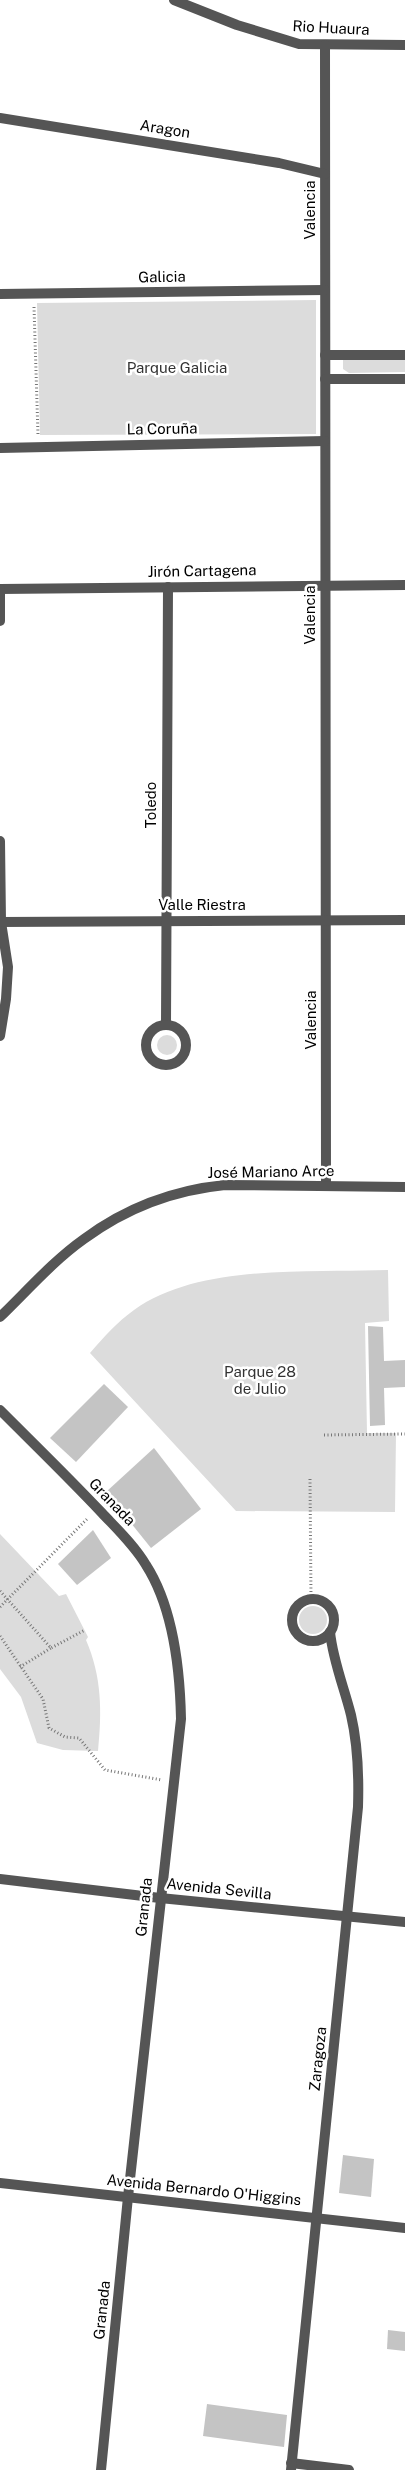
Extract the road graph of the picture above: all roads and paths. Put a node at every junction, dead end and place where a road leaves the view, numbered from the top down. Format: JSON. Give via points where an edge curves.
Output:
{"nodes":[{"id":1,"x":174,"y":0,"type":"edge"},
{"id":2,"x":325,"y":44,"type":"junction"},
{"id":3,"x":405,"y":45,"type":"edge"},
{"id":4,"x":0,"y":118,"type":"edge"},
{"id":5,"x":325,"y":174,"type":"junction"},
{"id":6,"x":325,"y":290,"type":"junction"},
{"id":7,"x":34,"y":293,"type":"junction"},
{"id":8,"x":0,"y":294,"type":"edge"},
{"id":9,"x":325,"y":355,"type":"junction"},
{"id":10,"x":405,"y":355,"type":"edge"},
{"id":11,"x":325,"y":379,"type":"junction"},
{"id":12,"x":405,"y":379,"type":"edge"},
{"id":13,"x":325,"y":441,"type":"junction"},
{"id":14,"x":38,"y":447,"type":"junction"},
{"id":15,"x":0,"y":448,"type":"edge"},
{"id":16,"x":325,"y":585,"type":"junction"},
{"id":17,"x":405,"y":585,"type":"edge"},
{"id":18,"x":168,"y":587,"type":"junction"},
{"id":19,"x":0,"y":589,"type":"edge"},
{"id":20,"x":0,"y":621,"type":"edge"},
{"id":21,"x":0,"y":841,"type":"edge"},
{"id":22,"x":166,"y":920,"type":"junction"},
{"id":23,"x":326,"y":920,"type":"junction"},
{"id":24,"x":405,"y":920,"type":"edge"},
{"id":25,"x":0,"y":922,"type":"edge"},
{"id":26,"x":166,"y":1024,"type":"junction"},
{"id":27,"x":0,"y":1036,"type":"edge"},
{"id":28,"x":326,"y":1186,"type":"junction"},
{"id":29,"x":405,"y":1187,"type":"edge"},
{"id":30,"x":0,"y":1317,"type":"edge"},
{"id":31,"x":0,"y":1410,"type":"edge"},
{"id":32,"x":405,"y":1434,"type":"edge"},
{"id":33,"x":324,"y":1435,"type":"dead end"},
{"id":34,"x":310,"y":1479,"type":"dead end"},
{"id":35,"x":97,"y":1508,"type":"junction"},
{"id":36,"x":0,"y":1591,"type":"edge"},
{"id":37,"x":311,"y":1598,"type":"junction"},
{"id":38,"x":9,"y":1599,"type":"junction"},
{"id":39,"x":0,"y":1607,"type":"edge"},
{"id":40,"x":85,"y":1630,"type":"dead end"},
{"id":41,"x":330,"y":1632,"type":"junction"},
{"id":42,"x":0,"y":1636,"type":"edge"},
{"id":43,"x":317,"y":1640,"type":"junction"},
{"id":44,"x":51,"y":1648,"type":"junction"},
{"id":45,"x":333,"y":1654,"type":"junction"},
{"id":46,"x":20,"y":1667,"type":"junction"},
{"id":47,"x":174,"y":1782,"type":"junction"},
{"id":48,"x":0,"y":1879,"type":"edge"},
{"id":49,"x":160,"y":1898,"type":"junction"},
{"id":50,"x":348,"y":1917,"type":"junction"},
{"id":51,"x":405,"y":1922,"type":"edge"},
{"id":52,"x":0,"y":2183,"type":"edge"},
{"id":53,"x":128,"y":2197,"type":"junction"},
{"id":54,"x":317,"y":2218,"type":"junction"},
{"id":55,"x":405,"y":2228,"type":"edge"},
{"id":56,"x":291,"y":2466,"type":"edge"},
{"id":57,"x":101,"y":2470,"type":"edge"},
{"id":58,"x":350,"y":2470,"type":"edge"}],
"edges":[{"from":1,"to":2,"type":"street","name":"Rio Huaura","via":[[276,39],[299,44]]},
{"from":2,"to":3,"type":"street","name":"Rio Huaura"},
{"from":2,"to":5,"type":"street","name":"Valencia"},
{"from":4,"to":5,"type":"street","name":"Aragon","via":[[279,163]]},
{"from":5,"to":6,"type":"street","name":"Valencia"},
{"from":6,"to":7,"type":"street","name":"Galicia"},
{"from":6,"to":9,"type":"street","name":"Valencia"},
{"from":7,"to":8,"type":"street","name":"Galicia"},
{"from":7,"to":14,"type":"path"},
{"from":9,"to":10,"type":"street"},
{"from":9,"to":11,"type":"street","name":"Valencia"},
{"from":11,"to":12,"type":"street"},
{"from":11,"to":13,"type":"street","name":"Valencia"},
{"from":13,"to":14,"type":"street","name":"La Coruña"},
{"from":13,"to":16,"type":"street","name":"Valencia"},
{"from":14,"to":15,"type":"street","name":"La Coruña"},
{"from":16,"to":17,"type":"street","name":"Jirón Cartagena"},
{"from":16,"to":18,"type":"street","name":"Jirón Cartagena"},
{"from":16,"to":23,"type":"street","name":"Valencia"},
{"from":18,"to":19,"type":"street","name":"Jirón Cartagena"},
{"from":18,"to":22,"type":"street","name":"Toledo"},
{"from":19,"to":20,"type":"street"},
{"from":21,"to":25,"type":"street"},
{"from":22,"to":23,"type":"street","name":"Valle Riestra"},
{"from":22,"to":25,"type":"street","name":"Valle Riestra"},
{"from":22,"to":26,"type":"street","name":"Toledo"},
{"from":23,"to":24,"type":"street","name":"Valle Riestra"},
{"from":23,"to":28,"type":"street","name":"Valencia"},
{"from":25,"to":27,"type":"street","via":[[8,967]]},
{"from":26,"to":26,"type":"street","via":[[153,1029],[146,1041],[153,1060],[166,1065],[179,1060],[186,1048],[179,1029]]},
{"from":28,"to":29,"type":"street","name":"José Mariano Arce"},
{"from":28,"to":30,"type":"street","name":"José Mariano Arce","via":[[225,1185],[170,1195],[139,1206],[84,1239]]},
{"from":31,"to":35,"type":"street","name":"Granada"},
{"from":32,"to":33,"type":"path"},
{"from":34,"to":37,"type":"path"},
{"from":35,"to":38,"type":"path"},
{"from":35,"to":47,"type":"street","name":"Granada","via":[[147,1566],[165,1611],[181,1688]]},
{"from":36,"to":38,"type":"path"},
{"from":37,"to":41,"type":"street","via":[[330,1607],[334,1620]]},
{"from":37,"to":43,"type":"street","via":[[294,1609],[292,1623],[304,1639]]},
{"from":38,"to":39,"type":"path"},
{"from":38,"to":44,"type":"path"},
{"from":40,"to":44,"type":"path"},
{"from":41,"to":43,"type":"street"},
{"from":41,"to":45,"type":"street","name":"Zaragoza"},
{"from":42,"to":46,"type":"path"},
{"from":43,"to":45,"type":"street"},
{"from":44,"to":46,"type":"path"},
{"from":45,"to":50,"type":"street","name":"Zaragoza","via":[[351,1714],[359,1774]]},
{"from":46,"to":47,"type":"path","via":[[43,1699],[49,1728],[65,1737],[80,1738],[105,1770]]},
{"from":47,"to":49,"type":"street","name":"Granada"},
{"from":48,"to":49,"type":"street","name":"Avenida Sevilla"},
{"from":49,"to":50,"type":"street","name":"Avenida Sevilla"},
{"from":49,"to":53,"type":"street","name":"Granada"},
{"from":50,"to":51,"type":"street","name":"Avenida Sevilla"},
{"from":50,"to":54,"type":"street","name":"Zaragoza"},
{"from":52,"to":53,"type":"street","name":"Avenida Bernardo O'Higgins"},
{"from":53,"to":54,"type":"street","name":"Avenida Bernardo O'Higgins"},
{"from":53,"to":57,"type":"street","name":"Granada"},
{"from":54,"to":55,"type":"street","name":"Avenida Bernardo O'Higgins"},
{"from":54,"to":56,"type":"street","name":"Zaragoza"},
{"from":56,"to":58,"type":"street"}]}
